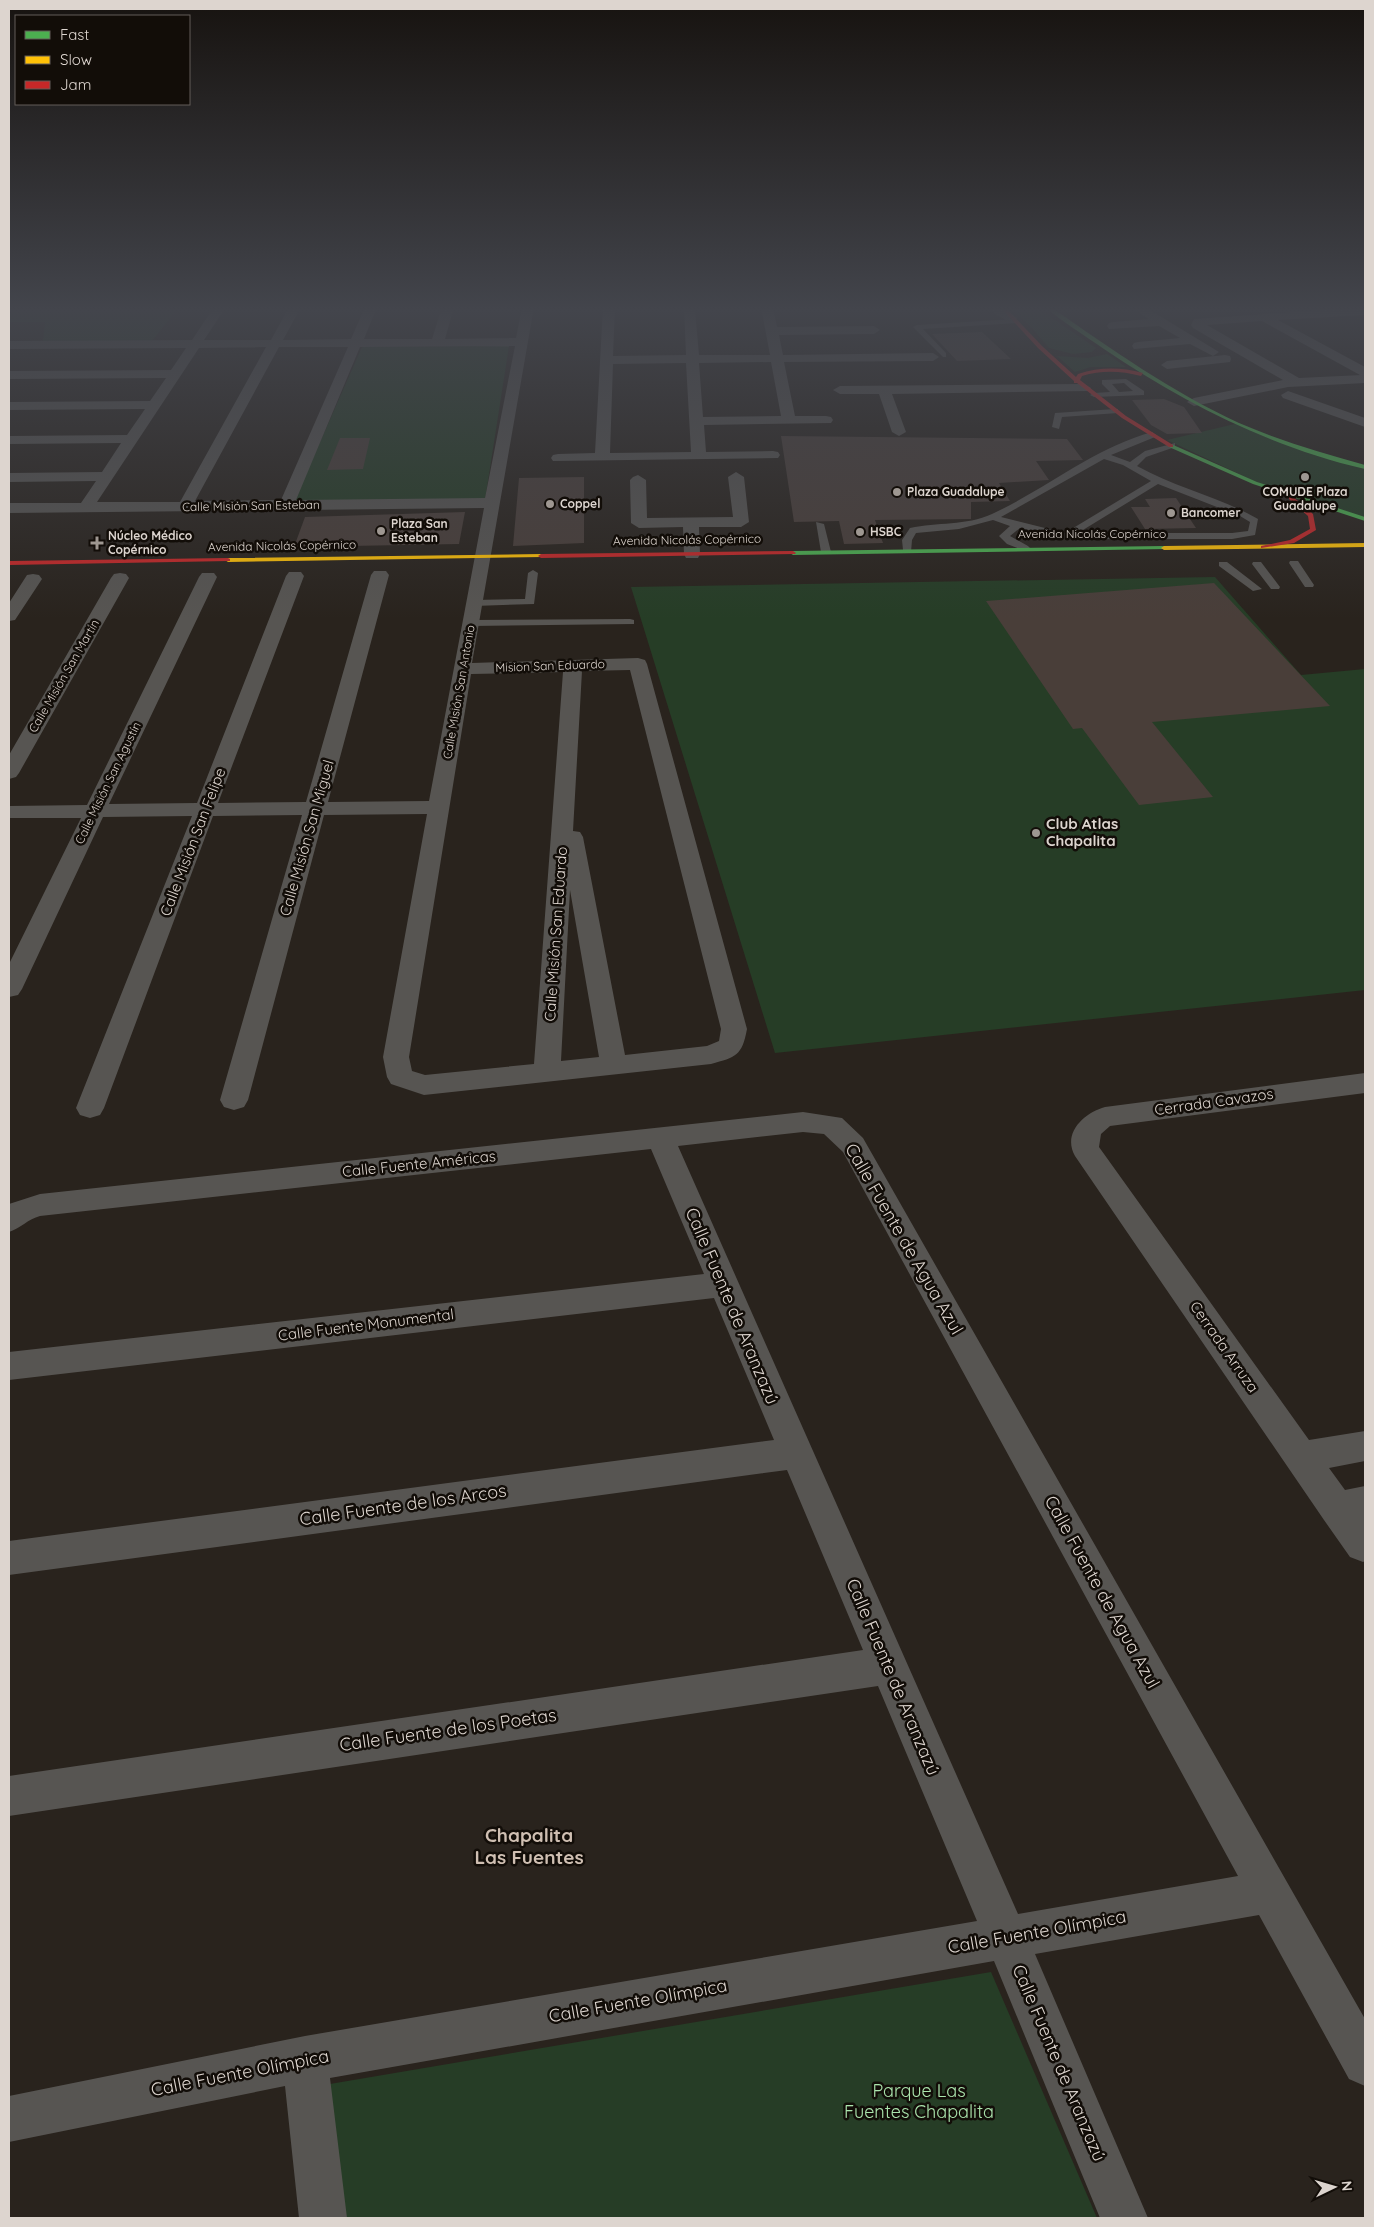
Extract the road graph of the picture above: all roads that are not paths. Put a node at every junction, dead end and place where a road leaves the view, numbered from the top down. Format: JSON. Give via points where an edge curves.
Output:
{"nodes":[{"id":1,"x":151,"y":411,"type":"edge"},
{"id":2,"x":238,"y":411,"type":"edge"},
{"id":3,"x":326,"y":411,"type":"edge"},
{"id":4,"x":510,"y":411,"type":"edge"},
{"id":5,"x":604,"y":411,"type":"edge"},
{"id":6,"x":695,"y":411,"type":"edge"},
{"id":7,"x":786,"y":411,"type":"edge"},
{"id":8,"x":891,"y":411,"type":"edge"},
{"id":9,"x":1115,"y":411,"type":"joint"},
{"id":10,"x":1213,"y":411,"type":"edge"},
{"id":11,"x":1333,"y":411,"type":"edge"},
{"id":12,"x":1365,"y":413,"type":"edge"},
{"id":13,"x":1341,"y":415,"type":"junction"},
{"id":14,"x":788,"y":420,"type":"junction"},
{"id":15,"x":826,"y":420,"type":"dead end"},
{"id":16,"x":696,"y":421,"type":"junction"},
{"id":17,"x":1365,"y":422,"type":"edge"},
{"id":18,"x":1056,"y":427,"type":"dead end"},
{"id":19,"x":899,"y":432,"type":"dead end"},
{"id":20,"x":1152,"y":435,"type":"junction"},
{"id":21,"x":132,"y":439,"type":"junction"},
{"id":22,"x":9,"y":440,"type":"edge"},
{"id":23,"x":1172,"y":445,"type":"junction"},
{"id":24,"x":773,"y":455,"type":"dead end"},
{"id":25,"x":700,"y":456,"type":"junction"},
{"id":26,"x":1104,"y":456,"type":"junction"},
{"id":27,"x":602,"y":457,"type":"junction"},
{"id":28,"x":558,"y":458,"type":"dead end"},
{"id":29,"x":1365,"y":467,"type":"edge"},
{"id":30,"x":1132,"y":468,"type":"junction"},
{"id":31,"x":107,"y":476,"type":"junction"},
{"id":32,"x":9,"y":477,"type":"edge"},
{"id":33,"x":736,"y":477,"type":"dead end"},
{"id":34,"x":638,"y":480,"type":"dead end"},
{"id":35,"x":1158,"y":480,"type":"junction"},
{"id":36,"x":1267,"y":487,"type":"junction"},
{"id":37,"x":493,"y":503,"type":"junction"},
{"id":38,"x":185,"y":506,"type":"junction"},
{"id":39,"x":286,"y":506,"type":"junction"},
{"id":40,"x":9,"y":508,"type":"edge"},
{"id":41,"x":86,"y":508,"type":"junction"},
{"id":42,"x":994,"y":517,"type":"junction"},
{"id":43,"x":1365,"y":519,"type":"edge"},
{"id":44,"x":691,"y":523,"type":"junction"},
{"id":45,"x":819,"y":524,"type":"dead end"},
{"id":46,"x":1018,"y":525,"type":"junction"},
{"id":47,"x":1067,"y":536,"type":"junction"},
{"id":48,"x":1365,"y":545,"type":"edge"},
{"id":49,"x":1263,"y":547,"type":"junction"},
{"id":50,"x":1026,"y":548,"type":"junction"},
{"id":51,"x":908,"y":550,"type":"junction"},
{"id":52,"x":826,"y":552,"type":"junction"},
{"id":53,"x":692,"y":554,"type":"junction"},
{"id":54,"x":9,"y":563,"type":"edge"},
{"id":55,"x":1312,"y":563,"type":"dead end"},
{"id":56,"x":1219,"y":564,"type":"joint"},
{"id":57,"x":1249,"y":564,"type":"junction"},
{"id":58,"x":1285,"y":564,"type":"junction"},
{"id":59,"x":480,"y":570,"type":"junction"},
{"id":60,"x":534,"y":573,"type":"dead end"},
{"id":61,"x":381,"y":575,"type":"dead end"},
{"id":62,"x":295,"y":576,"type":"dead end"},
{"id":63,"x":208,"y":577,"type":"dead end"},
{"id":64,"x":120,"y":578,"type":"dead end"},
{"id":65,"x":31,"y":579,"type":"dead end"},
{"id":66,"x":1309,"y":585,"type":"dead end"},
{"id":67,"x":1275,"y":587,"type":"dead end"},
{"id":68,"x":1257,"y":589,"type":"dead end"},
{"id":69,"x":474,"y":603,"type":"junction"},
{"id":70,"x":9,"y":616,"type":"edge"},
{"id":71,"x":630,"y":622,"type":"dead end"},
{"id":72,"x":471,"y":623,"type":"junction"},
{"id":73,"x":573,"y":666,"type":"junction"},
{"id":74,"x":462,"y":669,"type":"junction"},
{"id":75,"x":9,"y":773,"type":"edge"},
{"id":76,"x":565,"y":796,"type":"junction"},
{"id":77,"x":439,"y":808,"type":"junction"},
{"id":78,"x":316,"y":809,"type":"junction"},
{"id":79,"x":205,"y":810,"type":"junction"},
{"id":80,"x":95,"y":811,"type":"junction"},
{"id":81,"x":9,"y":812,"type":"edge"},
{"id":82,"x":9,"y":989,"type":"edge"},
{"id":83,"x":614,"y":1065,"type":"junction"},
{"id":84,"x":547,"y":1072,"type":"junction"},
{"id":85,"x":1365,"y":1083,"type":"edge"},
{"id":86,"x":234,"y":1100,"type":"dead end"},
{"id":87,"x":90,"y":1108,"type":"dead end"},
{"id":88,"x":832,"y":1125,"type":"joint"},
{"id":89,"x":660,"y":1137,"type":"junction"},
{"id":90,"x":1085,"y":1149,"type":"joint"},
{"id":91,"x":9,"y":1219,"type":"edge"},
{"id":92,"x":723,"y":1284,"type":"junction"},
{"id":93,"x":9,"y":1366,"type":"edge"},
{"id":94,"x":1365,"y":1446,"type":"edge"},
{"id":95,"x":796,"y":1453,"type":"junction"},
{"id":96,"x":1301,"y":1457,"type":"junction"},
{"id":97,"x":1351,"y":1505,"type":"edge"},
{"id":98,"x":1363,"y":1546,"type":"dead end"},
{"id":99,"x":9,"y":1558,"type":"edge"},
{"id":100,"x":888,"y":1665,"type":"junction"},
{"id":101,"x":9,"y":1796,"type":"edge"},
{"id":102,"x":1269,"y":1892,"type":"junction"},
{"id":103,"x":1006,"y":1937,"type":"junction"},
{"id":104,"x":305,"y":2059,"type":"junction"},
{"id":105,"x":1365,"y":2063,"type":"edge"},
{"id":106,"x":9,"y":2119,"type":"edge"},
{"id":107,"x":323,"y":2218,"type":"edge"},
{"id":108,"x":1124,"y":2218,"type":"edge"}],
"edges":[{"from":1,"to":21,"type":"street"},
{"from":2,"to":38,"type":"street"},
{"from":3,"to":39,"type":"street"},
{"from":4,"to":37,"type":"street","name":"Calle Misión San Antonio"},
{"from":5,"to":27,"type":"street"},
{"from":6,"to":16,"type":"street"},
{"from":7,"to":14,"type":"street"},
{"from":8,"to":19,"type":"street"},
{"from":9,"to":18,"type":"lane","via":[[1058,415]]},
{"from":9,"to":20,"type":"main road"},
{"from":10,"to":29,"type":"main road","via":[[1262,434]]},
{"from":11,"to":13,"type":"street"},
{"from":12,"to":13,"type":"street"},
{"from":13,"to":17,"type":"street"},
{"from":14,"to":15,"type":"street"},
{"from":14,"to":16,"type":"street"},
{"from":16,"to":25,"type":"street"},
{"from":20,"to":23,"type":"main road"},
{"from":20,"to":26,"type":"lane"},
{"from":21,"to":22,"type":"street"},
{"from":21,"to":31,"type":"street"},
{"from":23,"to":30,"type":"lane","via":[[1141,456]]},
{"from":23,"to":36,"type":"main road"},
{"from":24,"to":25,"type":"street"},
{"from":25,"to":27,"type":"street"},
{"from":26,"to":30,"type":"lane","via":[[1122,460]]},
{"from":26,"to":42,"type":"lane"},
{"from":27,"to":28,"type":"street"},
{"from":30,"to":35,"type":"lane"},
{"from":31,"to":32,"type":"street"},
{"from":31,"to":41,"type":"street"},
{"from":33,"to":44,"type":"street","via":[[741,522]]},
{"from":34,"to":44,"type":"street","via":[[639,523]]},
{"from":35,"to":47,"type":"lane"},
{"from":35,"to":47,"type":"lane","via":[[1236,509],[1255,522],[1252,533],[1232,536]]},
{"from":36,"to":43,"type":"main road"},
{"from":36,"to":49,"type":"main road","via":[[1300,504],[1313,517],[1315,524],[1313,530],[1301,538]]},
{"from":37,"to":39,"type":"street","name":"Calle Misión San Esteban"},
{"from":37,"to":59,"type":"street","name":"Calle Misión San Antonio"},
{"from":38,"to":39,"type":"street","name":"Calle Misión San Esteban"},
{"from":38,"to":41,"type":"street","name":"Calle Misión San Esteban"},
{"from":40,"to":41,"type":"street","name":"Calle Misión San Esteban"},
{"from":42,"to":46,"type":"lane"},
{"from":42,"to":51,"type":"lane","via":[[959,526],[912,530],[906,540]]},
{"from":44,"to":53,"type":"street"},
{"from":45,"to":52,"type":"lane"},
{"from":46,"to":47,"type":"lane"},
{"from":46,"to":50,"type":"lane","via":[[1004,536]]},
{"from":48,"to":49,"type":"main road","name":"Avenida Nicolás Copérnico"},
{"from":49,"to":50,"type":"main road","name":"Avenida Nicolás Copérnico","via":[[1170,553]]},
{"from":50,"to":51,"type":"main road","name":"Avenida Nicolás Copérnico"},
{"from":51,"to":52,"type":"main road","name":"Avenida Nicolás Copérnico"},
{"from":52,"to":53,"type":"main road","name":"Avenida Nicolás Copérnico"},
{"from":53,"to":59,"type":"main road","name":"Avenida Nicolás Copérnico"},
{"from":54,"to":59,"type":"main road","name":"Avenida Nicolás Copérnico"},
{"from":55,"to":58,"type":"main road"},
{"from":56,"to":57,"type":"main road"},
{"from":56,"to":68,"type":"lane"},
{"from":57,"to":58,"type":"main road"},
{"from":57,"to":67,"type":"lane"},
{"from":58,"to":66,"type":"lane"},
{"from":59,"to":69,"type":"street","name":"Calle Misión San Antonio"},
{"from":60,"to":69,"type":"lane","via":[[530,602]]},
{"from":61,"to":78,"type":"street","name":"Calle Misión San Miguel"},
{"from":62,"to":79,"type":"street","name":"Calle Misión San Felipe"},
{"from":63,"to":80,"type":"street","name":"Calle Misión San Agustín"},
{"from":64,"to":75,"type":"street","name":"Calle Misión San Martin"},
{"from":65,"to":70,"type":"street"},
{"from":69,"to":72,"type":"street","name":"Calle Misión San Antonio"},
{"from":71,"to":72,"type":"lane"},
{"from":72,"to":74,"type":"street","name":"Calle Misión San Antonio"},
{"from":73,"to":74,"type":"street","name":"Mision San Eduardo"},
{"from":73,"to":76,"type":"street","name":"Calle Misión San Eduardo"},
{"from":73,"to":83,"type":"street","name":"Mision San Eduardo","via":[[638,664],[734,1029],[731,1046],[711,1055]]},
{"from":74,"to":77,"type":"street","name":"Calle Misión San Antonio"},
{"from":76,"to":83,"type":"street","name":"Calle Misión San Eduardo"},
{"from":76,"to":84,"type":"street","name":"Calle Misión San Eduardo"},
{"from":77,"to":78,"type":"street"},
{"from":77,"to":84,"type":"street","name":"Calle Misión San Antonio","via":[[396,1057],[400,1076],[424,1085]]},
{"from":78,"to":79,"type":"street"},
{"from":78,"to":86,"type":"street","name":"Calle Misión San Miguel"},
{"from":79,"to":80,"type":"street"},
{"from":79,"to":87,"type":"street","name":"Calle Misión San Felipe"},
{"from":80,"to":81,"type":"street"},
{"from":80,"to":82,"type":"street","name":"Calle Misión San Agustín"},
{"from":83,"to":84,"type":"street"},
{"from":85,"to":90,"type":"street","name":"Cerrada Cavazos","via":[[1105,1117],[1092,1124],[1084,1137]]},
{"from":88,"to":89,"type":"street","name":"Calle Fuente Américas","via":[[803,1122]]},
{"from":88,"to":102,"type":"street","name":"Calle Fuente de Agua Azul","via":[[853,1145]]},
{"from":89,"to":91,"type":"street","name":"Calle Fuente Américas","via":[[40,1205],[23,1209]]},
{"from":89,"to":92,"type":"street","name":"Calle Fuente de Aranzazú"},
{"from":90,"to":96,"type":"street","name":"Cerrada Arruza"},
{"from":92,"to":93,"type":"street","name":"Calle Fuente Monumental"},
{"from":92,"to":95,"type":"street","name":"Calle Fuente de Aranzazú"},
{"from":94,"to":96,"type":"street"},
{"from":95,"to":99,"type":"street","name":"Calle Fuente de los Arcos"},
{"from":95,"to":100,"type":"street","name":"Calle Fuente de Aranzazú"},
{"from":96,"to":97,"type":"street","name":"Cerrada Arruza"},
{"from":97,"to":98,"type":"street","name":"Cerrada Arruza"},
{"from":100,"to":101,"type":"street","name":"Calle Fuente de los Poetas"},
{"from":100,"to":103,"type":"street","name":"Calle Fuente de Aranzazú"},
{"from":102,"to":103,"type":"street","name":"Calle Fuente Olímpica"},
{"from":102,"to":105,"type":"street","name":"Calle Fuente de Agua Azul"},
{"from":103,"to":104,"type":"street","name":"Calle Fuente Olímpica"},
{"from":103,"to":108,"type":"street","name":"Calle Fuente de Aranzazú"},
{"from":104,"to":106,"type":"street","name":"Calle Fuente Olímpica"},
{"from":104,"to":107,"type":"street"}]}
